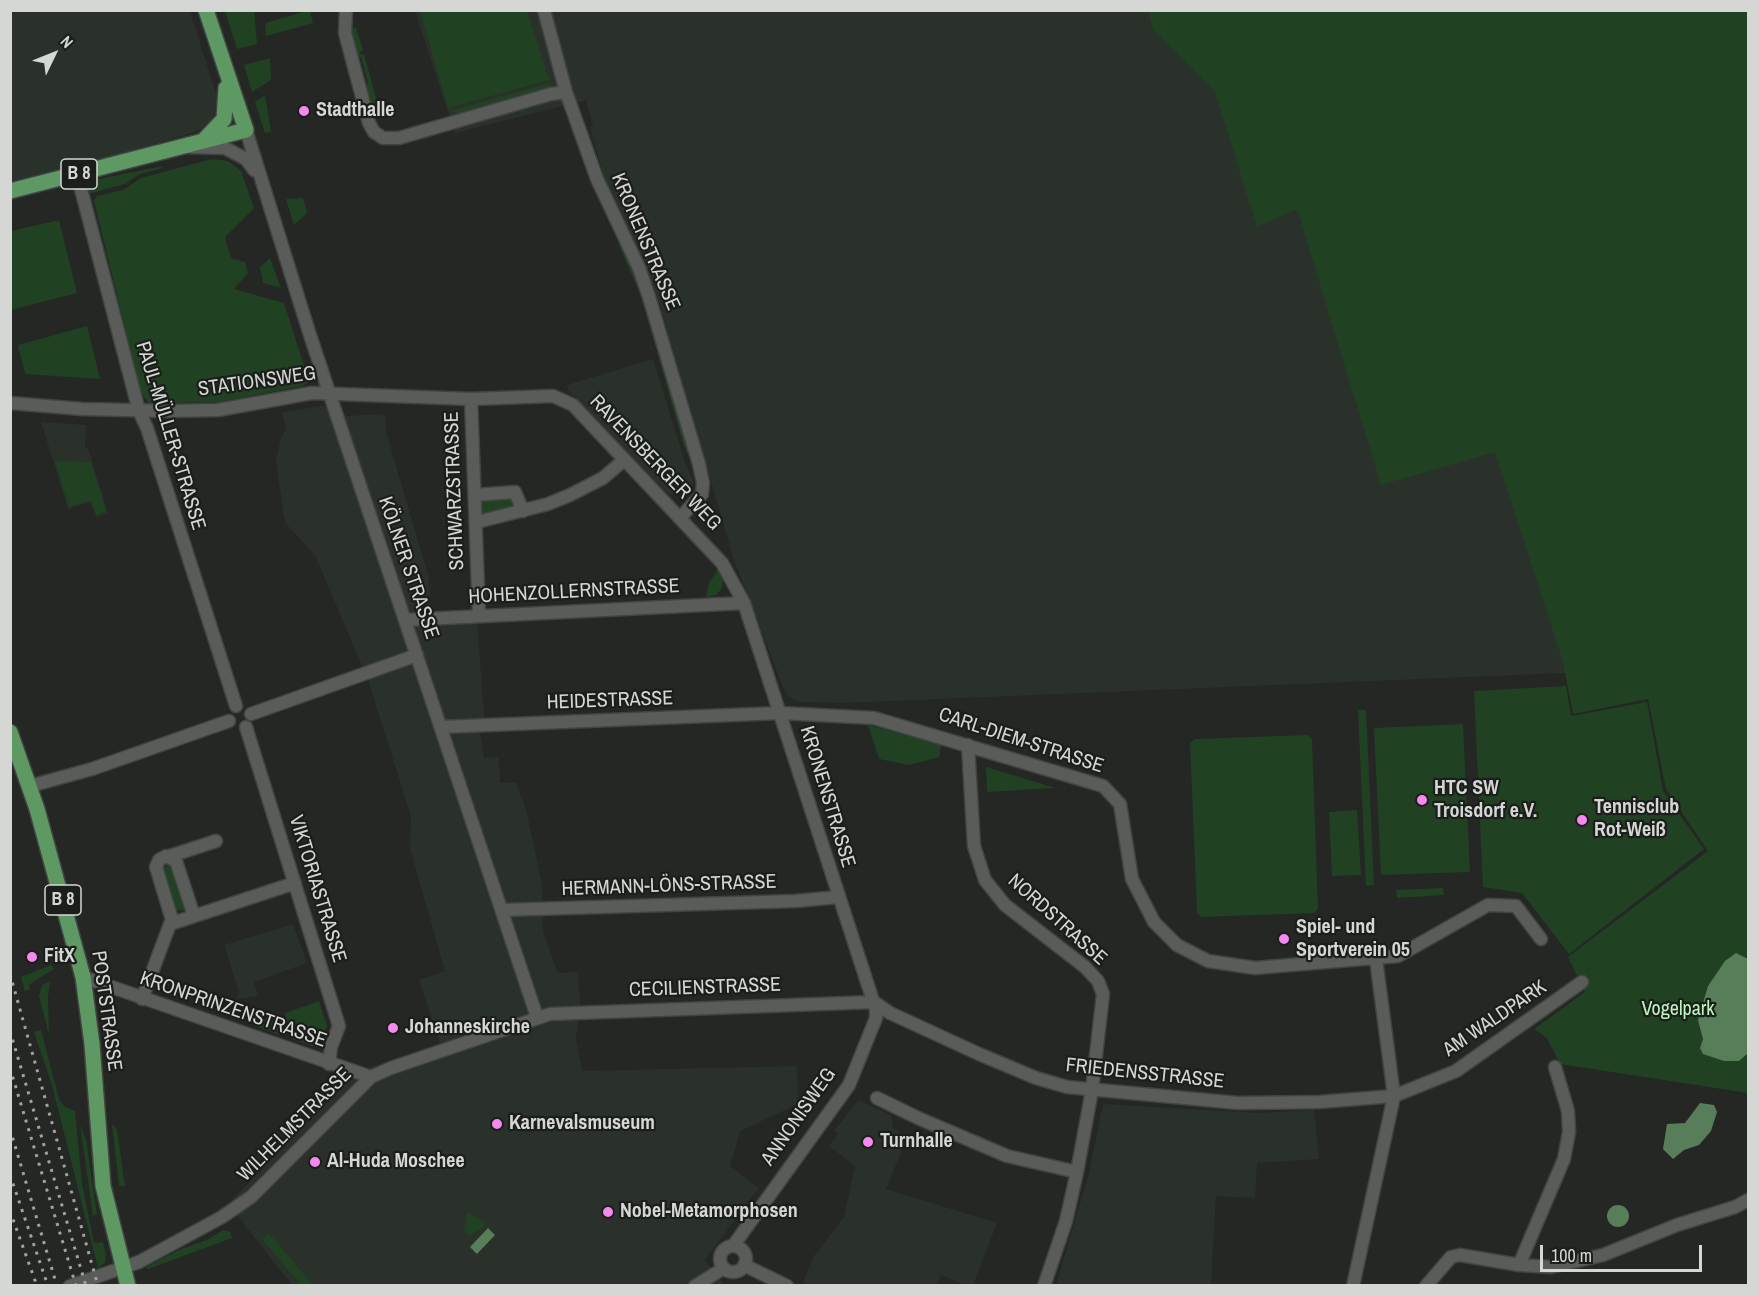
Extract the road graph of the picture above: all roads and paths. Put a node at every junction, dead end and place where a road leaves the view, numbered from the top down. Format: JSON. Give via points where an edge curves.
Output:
{"nodes":[{"id":1,"x":206,"y":10,"type":"edge"},
{"id":2,"x":346,"y":10,"type":"edge"},
{"id":3,"x":544,"y":10,"type":"edge"},
{"id":4,"x":225,"y":70,"type":"junction"},
{"id":5,"x":566,"y":92,"type":"junction"},
{"id":6,"x":246,"y":130,"type":"junction"},
{"id":7,"x":202,"y":142,"type":"junction"},
{"id":8,"x":185,"y":147,"type":"junction"},
{"id":9,"x":77,"y":174,"type":"junction"},
{"id":10,"x":261,"y":178,"type":"junction"},
{"id":11,"x":10,"y":191,"type":"edge"},
{"id":12,"x":329,"y":392,"type":"junction"},
{"id":13,"x":471,"y":399,"type":"junction"},
{"id":14,"x":10,"y":403,"type":"edge"},
{"id":15,"x":139,"y":411,"type":"junction"},
{"id":16,"x":624,"y":460,"type":"junction"},
{"id":17,"x":475,"y":495,"type":"junction"},
{"id":18,"x":523,"y":511,"type":"junction"},
{"id":19,"x":680,"y":518,"type":"junction"},
{"id":20,"x":477,"y":522,"type":"junction"},
{"id":21,"x":744,"y":603,"type":"junction"},
{"id":22,"x":479,"y":616,"type":"junction"},
{"id":23,"x":405,"y":620,"type":"junction"},
{"id":24,"x":417,"y":655,"type":"junction"},
{"id":25,"x":236,"y":706,"type":"junction"},
{"id":26,"x":780,"y":713,"type":"junction"},
{"id":27,"x":251,"y":714,"type":"junction"},
{"id":28,"x":229,"y":721,"type":"junction"},
{"id":29,"x":246,"y":727,"type":"junction"},
{"id":30,"x":441,"y":727,"type":"junction"},
{"id":31,"x":10,"y":732,"type":"edge"},
{"id":32,"x":968,"y":745,"type":"junction"},
{"id":33,"x":30,"y":786,"type":"junction"},
{"id":34,"x":216,"y":841,"type":"dead end"},
{"id":35,"x":170,"y":856,"type":"junction"},
{"id":36,"x":295,"y":883,"type":"junction"},
{"id":37,"x":838,"y":897,"type":"junction"},
{"id":38,"x":502,"y":910,"type":"junction"},
{"id":39,"x":194,"y":916,"type":"junction"},
{"id":40,"x":173,"y":923,"type":"junction"},
{"id":41,"x":1541,"y":939,"type":"dead end"},
{"id":42,"x":1376,"y":959,"type":"junction"},
{"id":43,"x":83,"y":977,"type":"junction"},
{"id":44,"x":1582,"y":982,"type":"dead end"},
{"id":45,"x":142,"y":999,"type":"junction"},
{"id":46,"x":874,"y":1002,"type":"junction"},
{"id":47,"x":537,"y":1017,"type":"junction"},
{"id":48,"x":329,"y":1064,"type":"junction"},
{"id":49,"x":1555,"y":1067,"type":"dead end"},
{"id":50,"x":371,"y":1077,"type":"junction"},
{"id":51,"x":1092,"y":1090,"type":"junction"},
{"id":52,"x":1394,"y":1096,"type":"junction"},
{"id":53,"x":877,"y":1098,"type":"dead end"},
{"id":54,"x":1077,"y":1172,"type":"junction"},
{"id":55,"x":1749,"y":1200,"type":"edge"},
{"id":56,"x":733,"y":1246,"type":"junction"},
{"id":57,"x":744,"y":1265,"type":"junction"},
{"id":58,"x":1518,"y":1265,"type":"junction"},
{"id":59,"x":123,"y":1268,"type":"junction"},
{"id":60,"x":724,"y":1268,"type":"junction"},
{"id":61,"x":70,"y":1286,"type":"edge"},
{"id":62,"x":128,"y":1286,"type":"edge"},
{"id":63,"x":695,"y":1286,"type":"edge"},
{"id":64,"x":787,"y":1286,"type":"edge"},
{"id":65,"x":1044,"y":1286,"type":"edge"},
{"id":66,"x":1353,"y":1286,"type":"edge"},
{"id":67,"x":1426,"y":1286,"type":"edge"}],
"edges":[{"from":1,"to":4,"type":"main road"},
{"from":2,"to":5,"type":"street","via":[[345,33],[369,123],[377,135],[392,139]]},
{"from":3,"to":5,"type":"street","name":"KRONENSTRASSE"},
{"from":4,"to":6,"type":"main road"},
{"from":4,"to":7,"type":"main road","via":[[224,119]]},
{"from":5,"to":19,"type":"street","name":"KRONENSTRASSE","via":[[597,179],[646,287],[699,464],[702,494]]},
{"from":6,"to":7,"type":"main road"},
{"from":6,"to":10,"type":"street","name":"KÖLNER STRASSE"},
{"from":7,"to":8,"type":"main road"},
{"from":8,"to":9,"type":"main road","number":"B 8"},
{"from":8,"to":10,"type":"street","via":[[225,148],[238,154]]},
{"from":9,"to":11,"type":"main road","number":"B 8"},
{"from":9,"to":15,"type":"street","name":"PAUL-MÜLLER-STRASSE"},
{"from":10,"to":12,"type":"street","name":"KÖLNER STRASSE"},
{"from":12,"to":13,"type":"street","name":"RAVENSBERGER WEG"},
{"from":12,"to":15,"type":"street","name":"STATIONSWEG","via":[[218,410]]},
{"from":12,"to":23,"type":"street","name":"KÖLNER STRASSE"},
{"from":13,"to":16,"type":"street","name":"RAVENSBERGER WEG","via":[[562,399],[573,405]]},
{"from":13,"to":17,"type":"street","name":"SCHWARZSTRASSE"},
{"from":14,"to":15,"type":"street","name":"STATIONSWEG"},
{"from":15,"to":25,"type":"street","name":"PAUL-MÜLLER-STRASSE"},
{"from":16,"to":18,"type":"street","via":[[589,486]]},
{"from":16,"to":19,"type":"street","name":"RAVENSBERGER WEG"},
{"from":17,"to":18,"type":"street","via":[[515,492]]},
{"from":17,"to":20,"type":"street","name":"SCHWARZSTRASSE"},
{"from":18,"to":20,"type":"street"},
{"from":19,"to":21,"type":"street","name":"RAVENSBERGER WEG","via":[[723,563]]},
{"from":20,"to":22,"type":"street","name":"SCHWARZSTRASSE"},
{"from":21,"to":22,"type":"street","name":"HOHENZOLLERNSTRASSE"},
{"from":21,"to":26,"type":"street","name":"KRONENSTRASSE"},
{"from":22,"to":23,"type":"street","name":"HOHENZOLLERNSTRASSE"},
{"from":23,"to":24,"type":"street","name":"KÖLNER STRASSE"},
{"from":24,"to":27,"type":"street"},
{"from":24,"to":30,"type":"street","name":"KÖLNER STRASSE"},
{"from":25,"to":27,"type":"street","via":[[245,707]]},
{"from":25,"to":28,"type":"street","via":[[229,712]]},
{"from":26,"to":30,"type":"street","name":"HEIDESTRASSE"},
{"from":26,"to":32,"type":"street","name":"CARL-DIEM-STRASSE","via":[[874,718]]},
{"from":26,"to":37,"type":"street","name":"KRONENSTRASSE"},
{"from":27,"to":29,"type":"street"},
{"from":28,"to":29,"type":"street","via":[[234,727]]},
{"from":28,"to":33,"type":"street","via":[[92,769]]},
{"from":29,"to":36,"type":"street","name":"VIKTORIASTRASSE"},
{"from":30,"to":38,"type":"street","name":"KÖLNER STRASSE"},
{"from":31,"to":33,"type":"main road","name":"POSTSTRASSE","number":"B 8"},
{"from":32,"to":42,"type":"street","name":"CARL-DIEM-STRASSE","via":[[1080,778],[1111,793],[1120,804],[1130,870],[1139,894],[1158,928],[1185,950],[1208,961],[1239,967]]},
{"from":32,"to":51,"type":"street","name":"NORDSTRASSE","via":[[974,846],[985,880],[1005,905],[1085,967],[1098,981],[1103,994]]},
{"from":33,"to":43,"type":"main road","name":"POSTSTRASSE","number":"B 8"},
{"from":34,"to":35,"type":"street"},
{"from":35,"to":39,"type":"street","via":[[177,861]]},
{"from":35,"to":40,"type":"street","via":[[161,857],[156,867]]},
{"from":36,"to":39,"type":"street"},
{"from":36,"to":48,"type":"street","name":"VIKTORIASTRASSE","via":[[339,1026]]},
{"from":37,"to":38,"type":"street","name":"HERMANN-LÖNS-STRASSE"},
{"from":37,"to":46,"type":"street","name":"KRONENSTRASSE"},
{"from":38,"to":47,"type":"street","name":"KÖLNER STRASSE"},
{"from":39,"to":40,"type":"street"},
{"from":40,"to":45,"type":"street"},
{"from":41,"to":42,"type":"street","name":"CARL-DIEM-STRASSE","via":[[1516,906],[1488,905],[1408,952]]},
{"from":42,"to":52,"type":"street"},
{"from":43,"to":45,"type":"street","name":"KRONPRINZENSTRASSE"},
{"from":43,"to":59,"type":"main road","name":"POSTSTRASSE","number":"B 8","via":[[100,1165]]},
{"from":44,"to":52,"type":"street","name":"AM WALDPARK","via":[[1468,1064]]},
{"from":45,"to":48,"type":"street","name":"KRONPRINZENSTRASSE"},
{"from":46,"to":47,"type":"street","name":"CECILIENSTRASSE"},
{"from":46,"to":51,"type":"street","name":"FRIEDENSSTRASSE","via":[[917,1026],[1020,1072],[1067,1087]]},
{"from":46,"to":56,"type":"street","name":"ANNONISWEG","via":[[876,1018],[849,1085]]},
{"from":47,"to":50,"type":"street","name":"WILHELMSTRASSE"},
{"from":48,"to":50,"type":"street","name":"KRONPRINZENSTRASSE"},
{"from":49,"to":58,"type":"street","via":[[1568,1111],[1564,1159]]},
{"from":50,"to":59,"type":"street","name":"WILHELMSTRASSE","via":[[245,1202],[201,1230]]},
{"from":51,"to":52,"type":"street","name":"FRIEDENSSTRASSE","via":[[1250,1104]]},
{"from":51,"to":54,"type":"street","name":"NORDSTRASSE"},
{"from":52,"to":66,"type":"street"},
{"from":53,"to":54,"type":"street","via":[[1007,1156]]},
{"from":54,"to":65,"type":"street","name":"NORDSTRASSE","via":[[1066,1221]]},
{"from":55,"to":58,"type":"street","via":[[1603,1255],[1551,1267]]},
{"from":56,"to":57,"type":"street","via":[[744,1252]]},
{"from":56,"to":60,"type":"street","via":[[722,1252]]},
{"from":57,"to":60,"type":"street","via":[[732,1272]]},
{"from":57,"to":64,"type":"street"},
{"from":58,"to":67,"type":"street","via":[[1460,1255],[1451,1257]]},
{"from":59,"to":61,"type":"street","name":"WILHELMSTRASSE"},
{"from":59,"to":62,"type":"main road","number":"B 8"},
{"from":60,"to":63,"type":"street"}]}
